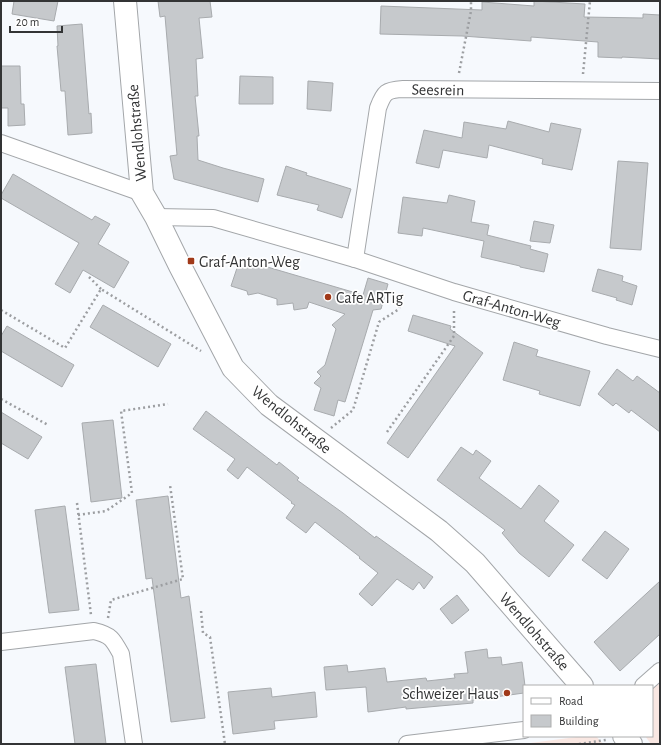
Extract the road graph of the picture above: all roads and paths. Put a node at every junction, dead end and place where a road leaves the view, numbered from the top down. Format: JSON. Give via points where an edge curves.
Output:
{"nodes":[{"id":1,"x":125,"y":1,"type":"edge"},
{"id":2,"x":471,"y":1,"type":"edge"},
{"id":3,"x":590,"y":1,"type":"edge"},
{"id":4,"x":456,"y":90,"type":"junction"},
{"id":5,"x":582,"y":91,"type":"junction"},
{"id":6,"x":660,"y":91,"type":"edge"},
{"id":7,"x":1,"y":144,"type":"edge"},
{"id":8,"x":142,"y":193,"type":"junction"},
{"id":9,"x":156,"y":217,"type":"junction"},
{"id":10,"x":355,"y":259,"type":"junction"},
{"id":11,"x":408,"y":276,"type":"junction"},
{"id":12,"x":89,"y":277,"type":"dead end"},
{"id":13,"x":101,"y":289,"type":"junction"},
{"id":14,"x":454,"y":292,"type":"junction"},
{"id":15,"x":1,"y":310,"type":"edge"},
{"id":16,"x":660,"y":349,"type":"edge"},
{"id":17,"x":228,"y":358,"type":"junction"},
{"id":18,"x":1,"y":399,"type":"edge"},
{"id":19,"x":168,"y":404,"type":"dead end"},
{"id":20,"x":48,"y":426,"type":"dead end"},
{"id":21,"x":387,"y":432,"type":"dead end"},
{"id":22,"x":317,"y":440,"type":"junction"},
{"id":23,"x":170,"y":485,"type":"dead end"},
{"id":24,"x":76,"y":503,"type":"dead end"},
{"id":25,"x":78,"y":515,"type":"junction"},
{"id":26,"x":202,"y":611,"type":"dead end"},
{"id":27,"x":99,"y":633,"type":"junction"},
{"id":28,"x":1,"y":642,"type":"edge"},
{"id":29,"x":660,"y":671,"type":"edge"},
{"id":30,"x":581,"y":685,"type":"edge"},
{"id":31,"x":644,"y":685,"type":"edge"},
{"id":32,"x":523,"y":730,"type":"edge"},
{"id":33,"x":615,"y":738,"type":"edge"},
{"id":34,"x":134,"y":744,"type":"edge"},
{"id":35,"x":225,"y":744,"type":"edge"},
{"id":36,"x":407,"y":744,"type":"edge"},
{"id":37,"x":579,"y":744,"type":"edge"},
{"id":38,"x":631,"y":744,"type":"edge"}],
"edges":[{"from":1,"to":8,"type":"street","name":"Wendlohstraße"},
{"from":2,"to":4,"type":"path"},
{"from":3,"to":5,"type":"path"},
{"from":4,"to":5,"type":"street","name":"Seesrein"},
{"from":4,"to":10,"type":"street","name":"Seesrein","via":[[393,90],[386,92],[382,98],[378,108]]},
{"from":5,"to":6,"type":"street","name":"Seesrein"},
{"from":7,"to":8,"type":"street"},
{"from":8,"to":9,"type":"street","name":"Wendlohstraße"},
{"from":9,"to":10,"type":"street","name":"Graf-Anton-Weg","via":[[213,218]]},
{"from":9,"to":17,"type":"street","name":"Wendlohstraße"},
{"from":10,"to":11,"type":"street","name":"Graf-Anton-Weg"},
{"from":11,"to":14,"type":"street","name":"Graf-Anton-Weg"},
{"from":11,"to":22,"type":"path","via":[[399,309],[379,322],[353,410]]},
{"from":12,"to":13,"type":"path"},
{"from":13,"to":15,"type":"path","via":[[64,348]]},
{"from":13,"to":17,"type":"path","via":[[208,355]]},
{"from":14,"to":16,"type":"street","name":"Graf-Anton-Weg"},
{"from":14,"to":21,"type":"path","via":[[454,336]]},
{"from":17,"to":22,"type":"street","name":"Wendlohstraße","via":[[233,368],[269,405]]},
{"from":18,"to":20,"type":"path"},
{"from":19,"to":25,"type":"path","via":[[121,411],[132,493],[106,511]]},
{"from":22,"to":30,"type":"street","name":"Wendlohstraße","via":[[439,531],[475,563]]},
{"from":23,"to":27,"type":"path","via":[[184,579],[111,600]]},
{"from":24,"to":25,"type":"path"},
{"from":25,"to":27,"type":"path"},
{"from":26,"to":35,"type":"path","via":[[203,633],[210,637]]},
{"from":27,"to":28,"type":"street"},
{"from":27,"to":34,"type":"street","via":[[114,641],[121,654]]},
{"from":29,"to":31,"type":"street"},
{"from":32,"to":36,"type":"street"},
{"from":33,"to":37,"type":"path"},
{"from":33,"to":38,"type":"street"}]}
